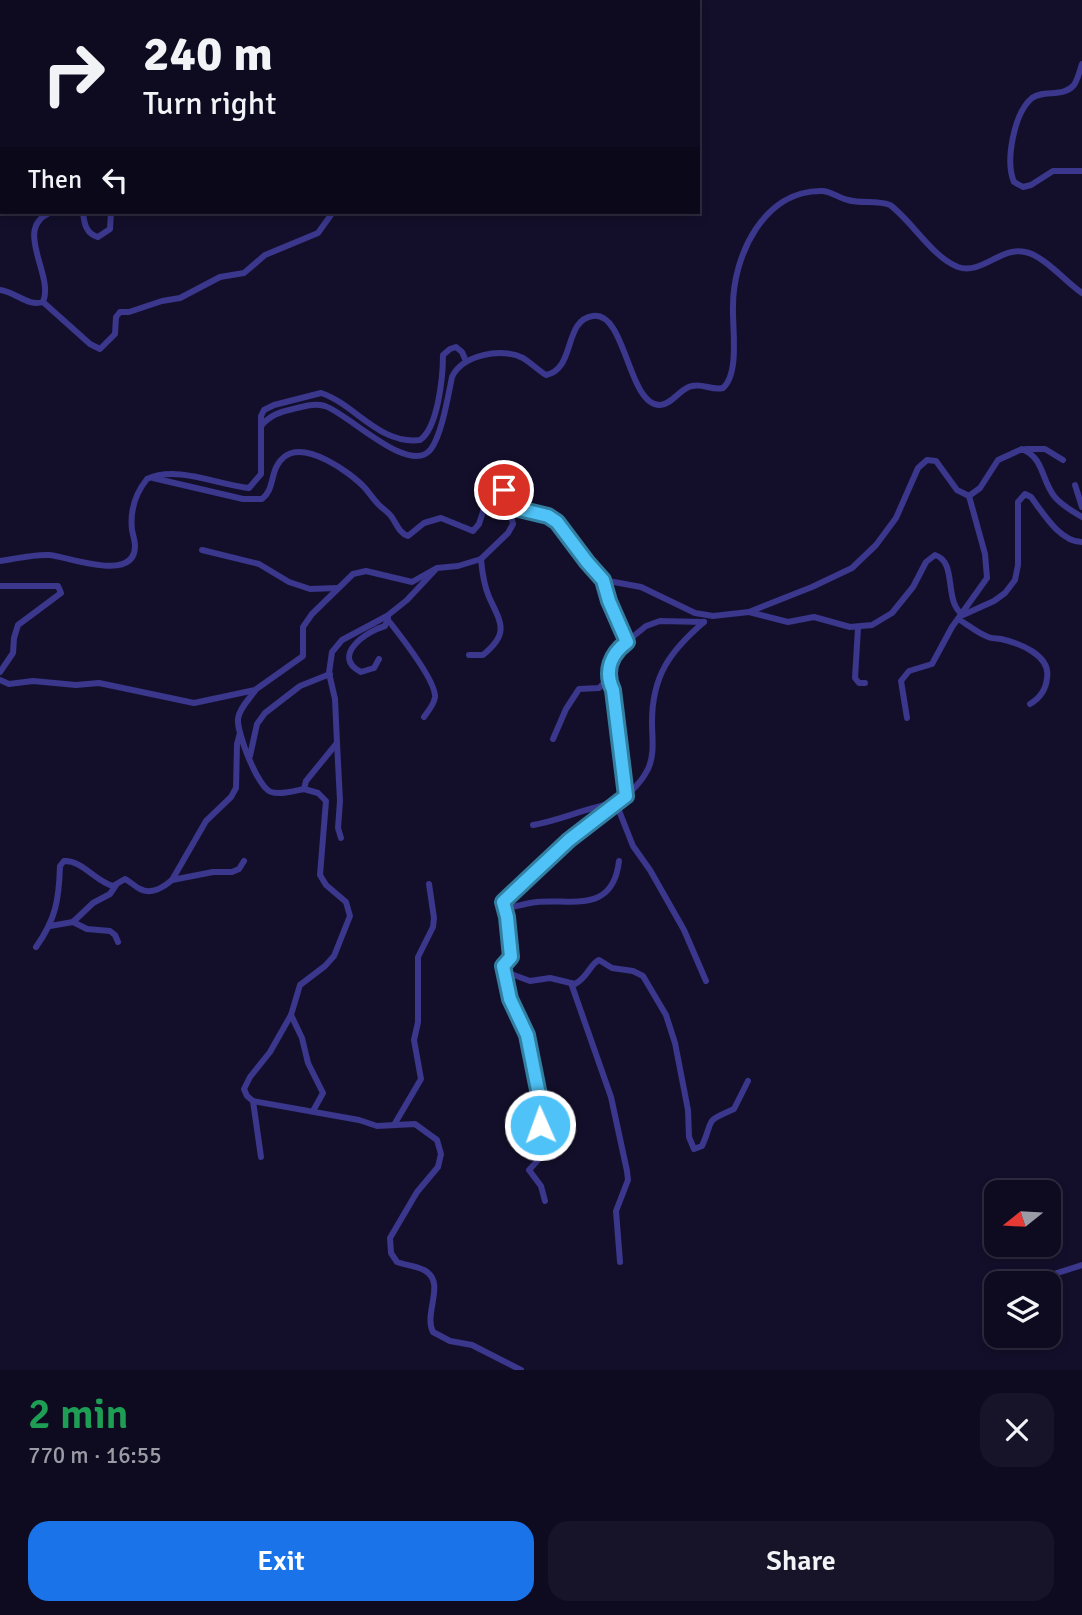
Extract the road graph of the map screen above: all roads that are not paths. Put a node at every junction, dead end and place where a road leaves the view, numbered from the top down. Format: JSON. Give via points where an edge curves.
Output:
{"nodes":[{"id":1,"x":1082,"y":64,"type":"edge"},
{"id":2,"x":1082,"y":171,"type":"edge"},
{"id":3,"x":50,"y":214,"type":"edge"},
{"id":4,"x":83,"y":214,"type":"edge"},
{"id":5,"x":111,"y":214,"type":"edge"},
{"id":6,"x":331,"y":214,"type":"edge"},
{"id":7,"x":0,"y":290,"type":"edge"},
{"id":8,"x":1082,"y":293,"type":"edge"},
{"id":9,"x":43,"y":303,"type":"junction"},
{"id":10,"x":466,"y":361,"type":"junction"},
{"id":11,"x":261,"y":426,"type":"junction"},
{"id":12,"x":1022,"y":449,"type":"junction"},
{"id":13,"x":1063,"y":460,"type":"dead end"},
{"id":14,"x":151,"y":478,"type":"junction"},
{"id":15,"x":1075,"y":485,"type":"dead end"},
{"id":16,"x":506,"y":493,"type":"junction"},
{"id":17,"x":968,"y":496,"type":"junction"},
{"id":18,"x":1082,"y":507,"type":"edge"},
{"id":19,"x":1082,"y":517,"type":"edge"},
{"id":20,"x":1082,"y":542,"type":"edge"},
{"id":21,"x":202,"y":551,"type":"dead end"},
{"id":22,"x":481,"y":559,"type":"junction"},
{"id":23,"x":0,"y":561,"type":"edge"},
{"id":24,"x":437,"y":568,"type":"junction"},
{"id":25,"x":603,"y":580,"type":"junction"},
{"id":26,"x":0,"y":586,"type":"edge"},
{"id":27,"x":338,"y":589,"type":"junction"},
{"id":28,"x":749,"y":612,"type":"junction"},
{"id":29,"x":713,"y":616,"type":"junction"},
{"id":30,"x":959,"y":617,"type":"junction"},
{"id":31,"x":388,"y":618,"type":"junction"},
{"id":32,"x":704,"y":622,"type":"junction"},
{"id":33,"x":858,"y":628,"type":"junction"},
{"id":34,"x":627,"y":642,"type":"junction"},
{"id":35,"x":469,"y":655,"type":"dead end"},
{"id":36,"x":379,"y":659,"type":"dead end"},
{"id":37,"x":0,"y":672,"type":"edge"},
{"id":38,"x":330,"y":674,"type":"junction"},
{"id":39,"x":608,"y":679,"type":"junction"},
{"id":40,"x":0,"y":680,"type":"edge"},
{"id":41,"x":865,"y":683,"type":"dead end"},
{"id":42,"x":255,"y":690,"type":"junction"},
{"id":43,"x":1030,"y":704,"type":"dead end"},
{"id":44,"x":424,"y":718,"type":"dead end"},
{"id":45,"x":907,"y":718,"type":"dead end"},
{"id":46,"x":240,"y":733,"type":"junction"},
{"id":47,"x":553,"y":739,"type":"dead end"},
{"id":48,"x":337,"y":743,"type":"junction"},
{"id":49,"x":250,"y":758,"type":"junction"},
{"id":50,"x":304,"y":789,"type":"junction"},
{"id":51,"x":626,"y":796,"type":"junction"},
{"id":52,"x":616,"y":803,"type":"junction"},
{"id":53,"x":533,"y":825,"type":"dead end"},
{"id":54,"x":341,"y":838,"type":"dead end"},
{"id":55,"x":244,"y":861,"type":"dead end"},
{"id":56,"x":619,"y":861,"type":"dead end"},
{"id":57,"x":172,"y":880,"type":"junction"},
{"id":58,"x":116,"y":884,"type":"junction"},
{"id":59,"x":429,"y":884,"type":"dead end"},
{"id":60,"x":504,"y":909,"type":"junction"},
{"id":61,"x":74,"y":922,"type":"junction"},
{"id":62,"x":50,"y":926,"type":"junction"},
{"id":63,"x":118,"y":942,"type":"dead end"},
{"id":64,"x":36,"y":947,"type":"dead end"},
{"id":65,"x":503,"y":971,"type":"junction"},
{"id":66,"x":706,"y":981,"type":"dead end"},
{"id":67,"x":571,"y":983,"type":"junction"},
{"id":68,"x":291,"y":1015,"type":"junction"},
{"id":69,"x":748,"y":1080,"type":"dead end"},
{"id":70,"x":253,"y":1101,"type":"junction"},
{"id":71,"x":313,"y":1111,"type":"junction"},
{"id":72,"x":394,"y":1125,"type":"junction"},
{"id":73,"x":261,"y":1157,"type":"dead end"},
{"id":74,"x":545,"y":1202,"type":"dead end"},
{"id":75,"x":620,"y":1262,"type":"dead end"},
{"id":76,"x":1082,"y":1265,"type":"edge"},
{"id":77,"x":1061,"y":1272,"type":"edge"},
{"id":78,"x":521,"y":1370,"type":"edge"}],
"edges":[{"from":1,"to":2,"type":"street","via":[[1074,85],[1031,99],[1012,137],[1010,166],[1014,182],[1023,187],[1053,171]]},
{"from":3,"to":9,"type":"street","via":[[37,224],[33,236],[46,293]]},
{"from":4,"to":5,"type":"street","via":[[87,230],[98,237],[110,229]]},
{"from":6,"to":9,"type":"street","via":[[317,233],[275,250],[244,273],[220,277],[180,298],[120,312],[115,334],[100,349]]},
{"from":7,"to":9,"type":"street","via":[[33,304]]},
{"from":8,"to":10,"type":"street","via":[[1025,251],[1007,253],[974,268],[959,267],[947,261],[890,205],[849,201],[819,191],[780,204],[754,230],[733,292],[732,376],[723,388],[693,385],[666,403],[652,402],[639,385],[612,325],[595,315],[577,326],[563,364],[552,374],[546,375],[519,356],[490,355]]},
{"from":10,"to":11,"type":"street","via":[[452,377],[433,447],[421,457],[396,451],[323,406],[282,412]]},
{"from":10,"to":11,"type":"street","via":[[456,347],[443,355],[436,410],[420,440],[398,438],[373,428],[321,393],[269,407],[261,416]]},
{"from":11,"to":14,"type":"street","via":[[261,474],[249,488],[181,476]]},
{"from":12,"to":13,"type":"street","via":[[1045,449]]},
{"from":12,"to":17,"type":"street","via":[[998,460],[980,488]]},
{"from":12,"to":19,"type":"street","via":[[1038,460],[1057,499]]},
{"from":14,"to":16,"type":"street","via":[[243,499],[262,499],[271,489],[272,473],[282,459],[292,453],[313,454],[360,484],[408,536],[440,517],[473,531],[489,493],[499,488]]},
{"from":14,"to":23,"type":"street","via":[[134,501],[135,546],[126,561],[93,565],[45,555]]},
{"from":15,"to":18,"type":"street"},
{"from":16,"to":22,"type":"street","via":[[512,529]]},
{"from":16,"to":25,"type":"street","via":[[519,509],[557,522]]},
{"from":17,"to":28,"type":"street","via":[[957,490],[936,461],[927,460],[918,468],[896,518],[860,561],[838,576]]},
{"from":17,"to":30,"type":"street","via":[[988,571]]},
{"from":20,"to":30,"type":"street","via":[[1062,534],[1028,494],[1022,496],[1015,580],[994,601]]},
{"from":21,"to":27,"type":"street","via":[[259,564],[310,589]]},
{"from":22,"to":24,"type":"street"},
{"from":22,"to":35,"type":"street","via":[[502,630],[483,655]]},
{"from":24,"to":27,"type":"street","via":[[412,582],[362,571]]},
{"from":24,"to":31,"type":"street"},
{"from":25,"to":29,"type":"street","via":[[641,587],[695,613]]},
{"from":25,"to":34,"type":"street"},
{"from":26,"to":37,"type":"street","via":[[58,586],[61,593],[18,625],[12,657]]},
{"from":27,"to":42,"type":"street","via":[[303,626],[303,656]]},
{"from":28,"to":29,"type":"street"},
{"from":28,"to":33,"type":"street","via":[[788,622],[814,617]]},
{"from":29,"to":32,"type":"street"},
{"from":30,"to":33,"type":"street","via":[[947,564],[935,555],[892,613]]},
{"from":30,"to":43,"type":"street","via":[[988,638],[1026,647],[1046,666],[1044,690]]},
{"from":30,"to":45,"type":"street","via":[[932,664],[909,671],[901,681]]},
{"from":31,"to":36,"type":"street","via":[[385,626],[357,641],[350,657],[354,668],[363,672],[374,668]]},
{"from":31,"to":38,"type":"street","via":[[337,645]]},
{"from":31,"to":44,"type":"street","via":[[435,692]]},
{"from":32,"to":34,"type":"street","via":[[660,621]]},
{"from":32,"to":51,"type":"street","via":[[670,654],[662,670],[655,697],[653,755],[635,789]]},
{"from":33,"to":41,"type":"street","via":[[855,678]]},
{"from":34,"to":39,"type":"street","via":[[613,657]]},
{"from":38,"to":48,"type":"street"},
{"from":38,"to":49,"type":"street","via":[[300,685],[261,717]]},
{"from":39,"to":47,"type":"street","via":[[599,688],[579,689]]},
{"from":39,"to":51,"type":"street"},
{"from":40,"to":42,"type":"street","via":[[9,684],[99,683],[188,703]]},
{"from":42,"to":46,"type":"street","via":[[238,718]]},
{"from":46,"to":49,"type":"street"},
{"from":46,"to":57,"type":"street","via":[[234,792],[206,821]]},
{"from":48,"to":50,"type":"street"},
{"from":48,"to":54,"type":"street"},
{"from":49,"to":50,"type":"street","via":[[263,788],[280,793]]},
{"from":50,"to":68,"type":"street","via":[[326,800],[320,875],[350,912],[334,956],[300,985]]},
{"from":51,"to":52,"type":"street"},
{"from":52,"to":53,"type":"street"},
{"from":52,"to":60,"type":"street","via":[[505,899]]},
{"from":52,"to":66,"type":"street"},
{"from":55,"to":57,"type":"street","via":[[232,872]]},
{"from":56,"to":60,"type":"street","via":[[609,889],[593,900]]},
{"from":57,"to":58,"type":"street","via":[[150,891],[125,879]]},
{"from":58,"to":61,"type":"street"},
{"from":58,"to":62,"type":"street","via":[[105,883],[71,861],[61,862],[60,892]]},
{"from":59,"to":72,"type":"street","via":[[434,918],[418,957],[414,1040],[421,1080]]},
{"from":60,"to":65,"type":"street","via":[[511,957]]},
{"from":61,"to":62,"type":"street"},
{"from":61,"to":63,"type":"street","via":[[110,931]]},
{"from":62,"to":64,"type":"street"},
{"from":65,"to":67,"type":"street","via":[[530,981],[550,978]]},
{"from":65,"to":74,"type":"street","via":[[527,1035],[540,1100],[540,1125],[532,1144],[539,1159],[529,1170],[541,1186]]},
{"from":67,"to":69,"type":"street","via":[[583,980],[599,960],[612,968],[638,972],[647,980],[675,1043],[688,1110],[688,1137],[694,1149],[702,1146],[711,1121],[734,1109]]},
{"from":67,"to":75,"type":"street","via":[[611,1097],[627,1171],[616,1211]]},
{"from":68,"to":70,"type":"street","via":[[246,1084],[245,1093]]},
{"from":68,"to":71,"type":"street","via":[[323,1093]]},
{"from":70,"to":71,"type":"street"},
{"from":70,"to":73,"type":"street"},
{"from":71,"to":72,"type":"street","via":[[377,1126]]},
{"from":72,"to":78,"type":"street","via":[[415,1124],[437,1140],[441,1154],[438,1167],[390,1238],[391,1253],[397,1262],[422,1269],[432,1278],[435,1289],[429,1314],[433,1332],[472,1345]]},
{"from":76,"to":77,"type":"street"}]}
